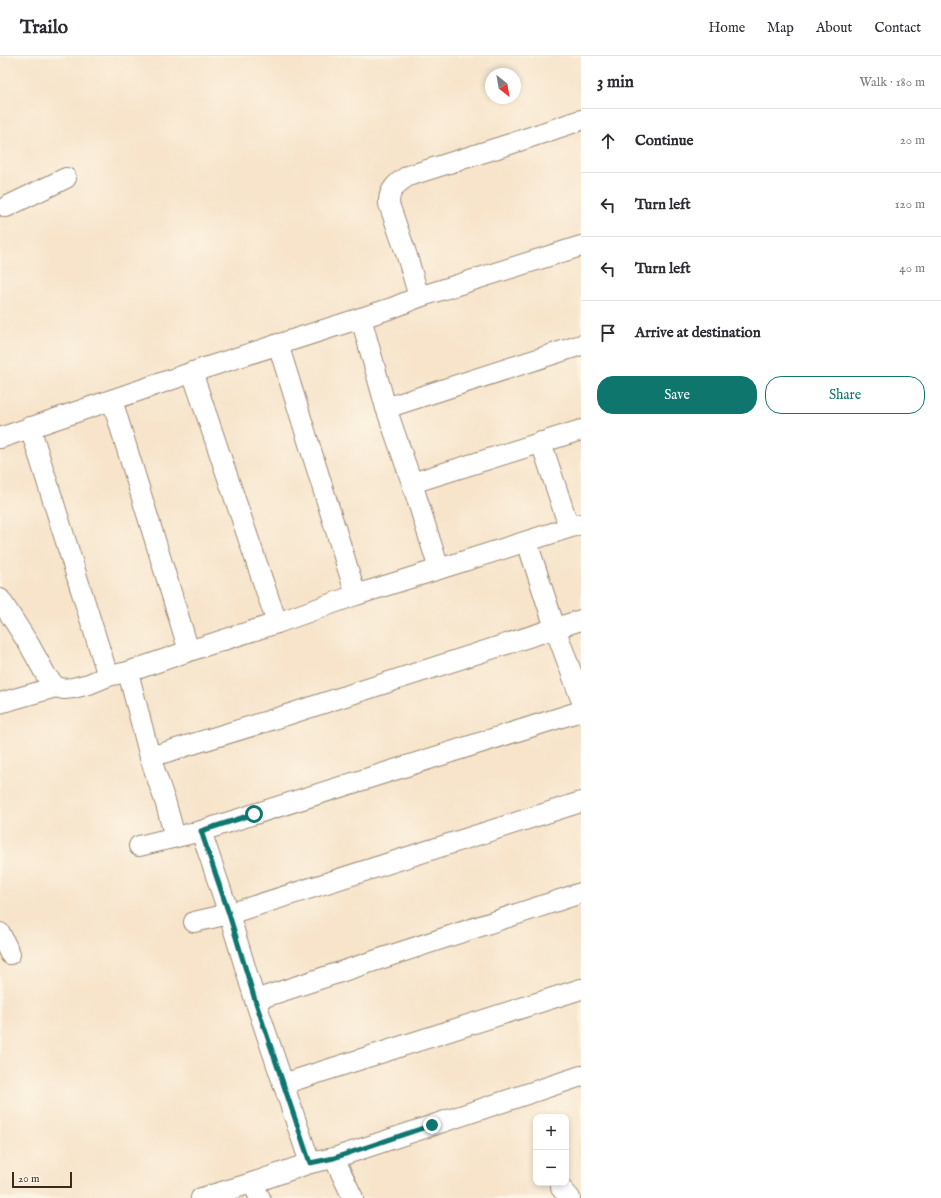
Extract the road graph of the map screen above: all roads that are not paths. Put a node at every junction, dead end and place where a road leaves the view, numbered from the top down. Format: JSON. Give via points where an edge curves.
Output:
{"nodes":[{"id":1,"x":581,"y":120,"type":"edge"},
{"id":2,"x":66,"y":178,"type":"dead end"},
{"id":3,"x":2,"y":204,"type":"edge"},
{"id":4,"x":581,"y":246,"type":"edge"},
{"id":5,"x":419,"y":297,"type":"junction"},
{"id":6,"x":361,"y":318,"type":"junction"},
{"id":7,"x":278,"y":344,"type":"junction"},
{"id":8,"x":581,"y":345,"type":"edge"},
{"id":9,"x":192,"y":372,"type":"junction"},
{"id":10,"x":112,"y":400,"type":"junction"},
{"id":11,"x":386,"y":408,"type":"junction"},
{"id":12,"x":30,"y":427,"type":"junction"},
{"id":13,"x":581,"y":430,"type":"edge"},
{"id":14,"x":0,"y":438,"type":"edge"},
{"id":15,"x":541,"y":442,"type":"junction"},
{"id":16,"x":412,"y":483,"type":"junction"},
{"id":17,"x":575,"y":526,"type":"edge"},
{"id":18,"x":527,"y":542,"type":"junction"},
{"id":19,"x":439,"y":569,"type":"junction"},
{"id":20,"x":356,"y":595,"type":"junction"},
{"id":21,"x":0,"y":599,"type":"edge"},
{"id":22,"x":581,"y":620,"type":"edge"},
{"id":23,"x":277,"y":623,"type":"junction"},
{"id":24,"x":555,"y":628,"type":"junction"},
{"id":25,"x":189,"y":651,"type":"junction"},
{"id":26,"x":128,"y":672,"type":"junction"},
{"id":27,"x":108,"y":676,"type":"junction"},
{"id":28,"x":56,"y":687,"type":"junction"},
{"id":29,"x":581,"y":699,"type":"edge"},
{"id":30,"x":0,"y":703,"type":"edge"},
{"id":31,"x":581,"y":711,"type":"edge"},
{"id":32,"x":150,"y":758,"type":"junction"},
{"id":33,"x":581,"y":802,"type":"edge"},
{"id":34,"x":201,"y":831,"type":"junction"},
{"id":35,"x":175,"y":837,"type":"junction"},
{"id":36,"x":139,"y":846,"type":"dead end"},
{"id":37,"x":581,"y":893,"type":"edge"},
{"id":38,"x":229,"y":914,"type":"junction"},
{"id":39,"x":194,"y":922,"type":"dead end"},
{"id":40,"x":0,"y":933,"type":"edge"},
{"id":41,"x":10,"y":954,"type":"dead end"},
{"id":42,"x":581,"y":989,"type":"edge"},
{"id":43,"x":255,"y":1000,"type":"junction"},
{"id":44,"x":581,"y":1076,"type":"edge"},
{"id":45,"x":282,"y":1084,"type":"junction"},
{"id":46,"x":334,"y":1158,"type":"junction"},
{"id":47,"x":310,"y":1163,"type":"junction"},
{"id":48,"x":256,"y":1190,"type":"edge"},
{"id":49,"x":200,"y":1198,"type":"edge"},
{"id":50,"x":353,"y":1198,"type":"edge"}],
"edges":[{"from":1,"to":5,"type":"street","via":[[408,176],[396,185],[389,198],[389,204]]},
{"from":2,"to":3,"type":"street"},
{"from":4,"to":5,"type":"street"},
{"from":5,"to":6,"type":"street"},
{"from":6,"to":7,"type":"street"},
{"from":6,"to":11,"type":"street"},
{"from":7,"to":9,"type":"street"},
{"from":7,"to":20,"type":"street"},
{"from":8,"to":11,"type":"street"},
{"from":9,"to":10,"type":"street"},
{"from":9,"to":23,"type":"street"},
{"from":10,"to":12,"type":"street"},
{"from":10,"to":25,"type":"street"},
{"from":11,"to":16,"type":"street"},
{"from":12,"to":14,"type":"street"},
{"from":12,"to":27,"type":"street"},
{"from":13,"to":15,"type":"street"},
{"from":15,"to":16,"type":"street"},
{"from":15,"to":17,"type":"street"},
{"from":16,"to":19,"type":"street"},
{"from":17,"to":18,"type":"street"},
{"from":18,"to":19,"type":"street"},
{"from":18,"to":24,"type":"street"},
{"from":19,"to":20,"type":"street"},
{"from":20,"to":23,"type":"street"},
{"from":21,"to":28,"type":"street","via":[[42,669]]},
{"from":22,"to":24,"type":"street"},
{"from":23,"to":25,"type":"street"},
{"from":24,"to":29,"type":"street"},
{"from":24,"to":32,"type":"street"},
{"from":25,"to":26,"type":"street"},
{"from":26,"to":27,"type":"street"},
{"from":26,"to":32,"type":"street"},
{"from":27,"to":28,"type":"street","via":[[73,688]]},
{"from":28,"to":30,"type":"street"},
{"from":31,"to":34,"type":"street"},
{"from":32,"to":35,"type":"street"},
{"from":33,"to":38,"type":"street"},
{"from":34,"to":35,"type":"street"},
{"from":34,"to":38,"type":"street"},
{"from":35,"to":36,"type":"street"},
{"from":37,"to":43,"type":"street"},
{"from":38,"to":39,"type":"street"},
{"from":38,"to":43,"type":"street"},
{"from":40,"to":41,"type":"street"},
{"from":42,"to":45,"type":"street"},
{"from":43,"to":45,"type":"street"},
{"from":44,"to":46,"type":"street"},
{"from":45,"to":47,"type":"street"},
{"from":46,"to":47,"type":"street"},
{"from":46,"to":50,"type":"street"},
{"from":47,"to":48,"type":"street"},
{"from":48,"to":49,"type":"street"}]}
